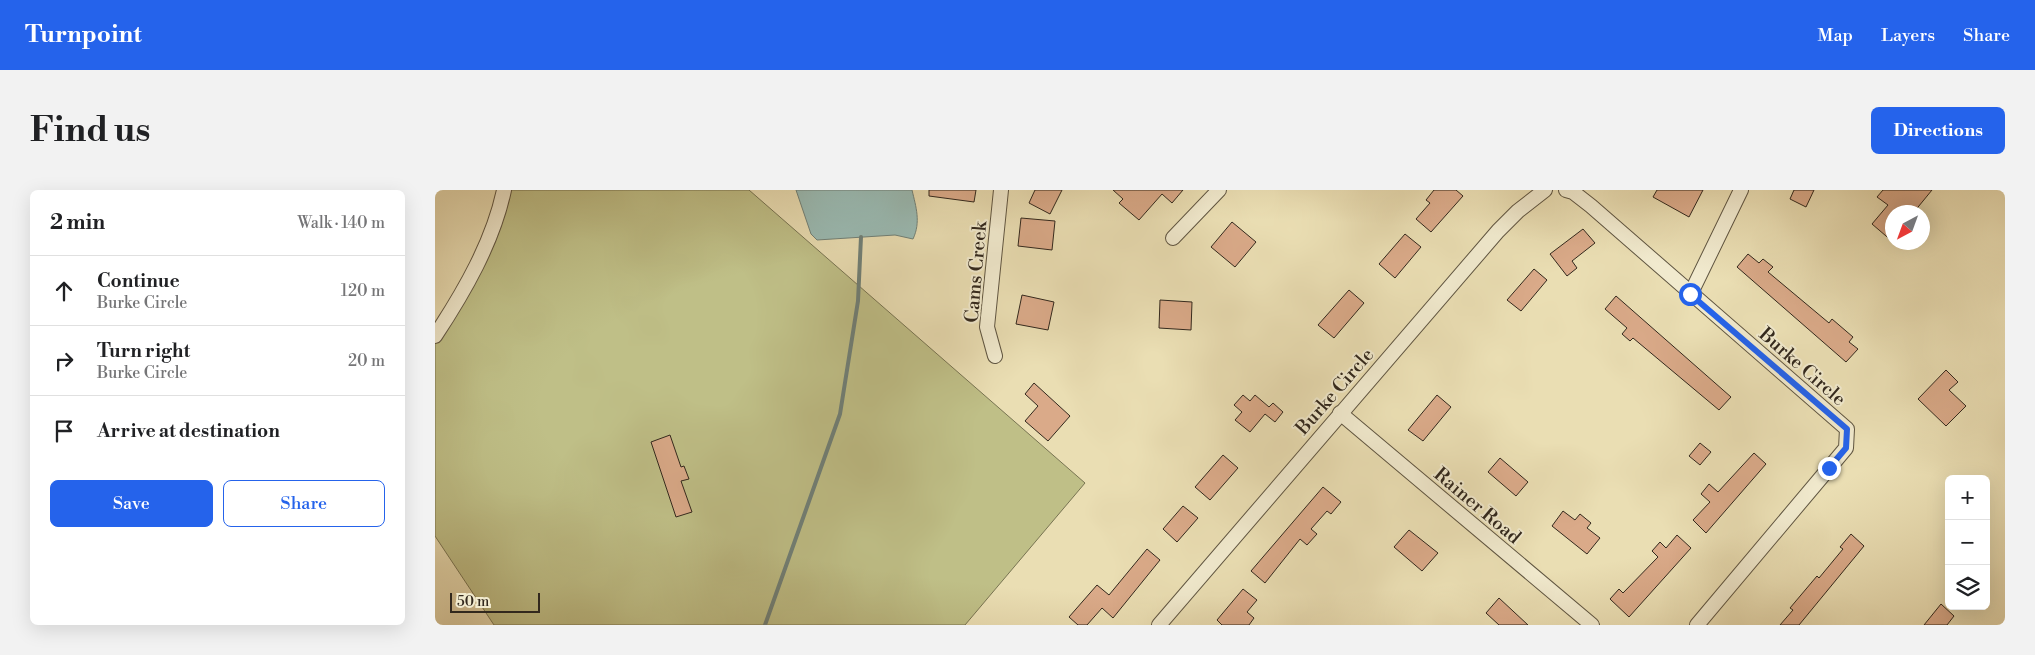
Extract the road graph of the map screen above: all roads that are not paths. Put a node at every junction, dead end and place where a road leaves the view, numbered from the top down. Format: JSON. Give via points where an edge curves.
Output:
{"nodes":[{"id":1,"x":504,"y":190,"type":"edge"},
{"id":2,"x":1001,"y":190,"type":"edge"},
{"id":3,"x":1219,"y":190,"type":"edge"},
{"id":4,"x":1545,"y":190,"type":"edge"},
{"id":5,"x":1566,"y":190,"type":"edge"},
{"id":6,"x":1741,"y":190,"type":"edge"},
{"id":7,"x":1173,"y":238,"type":"dead end"},
{"id":8,"x":1690,"y":294,"type":"junction"},
{"id":9,"x":435,"y":336,"type":"edge"},
{"id":10,"x":995,"y":356,"type":"dead end"},
{"id":11,"x":1340,"y":413,"type":"junction"},
{"id":12,"x":1159,"y":625,"type":"edge"},
{"id":13,"x":1592,"y":625,"type":"edge"},
{"id":14,"x":1697,"y":625,"type":"edge"}],
"edges":[{"from":1,"to":9,"type":"street","via":[[499,212],[482,251]]},
{"from":2,"to":10,"type":"street","name":"Cams Creek","via":[[987,327]]},
{"from":3,"to":7,"type":"street"},
{"from":4,"to":11,"type":"street","name":"Burke Circle","via":[[1498,231]]},
{"from":5,"to":8,"type":"street","name":"Burke Circle","via":[[1591,206]]},
{"from":6,"to":8,"type":"street"},
{"from":8,"to":14,"type":"street","name":"Burke Circle","via":[[1847,429],[1846,448]]},
{"from":11,"to":12,"type":"street","name":"Burke Circle"},
{"from":11,"to":13,"type":"street","name":"Rainer Road"}]}
